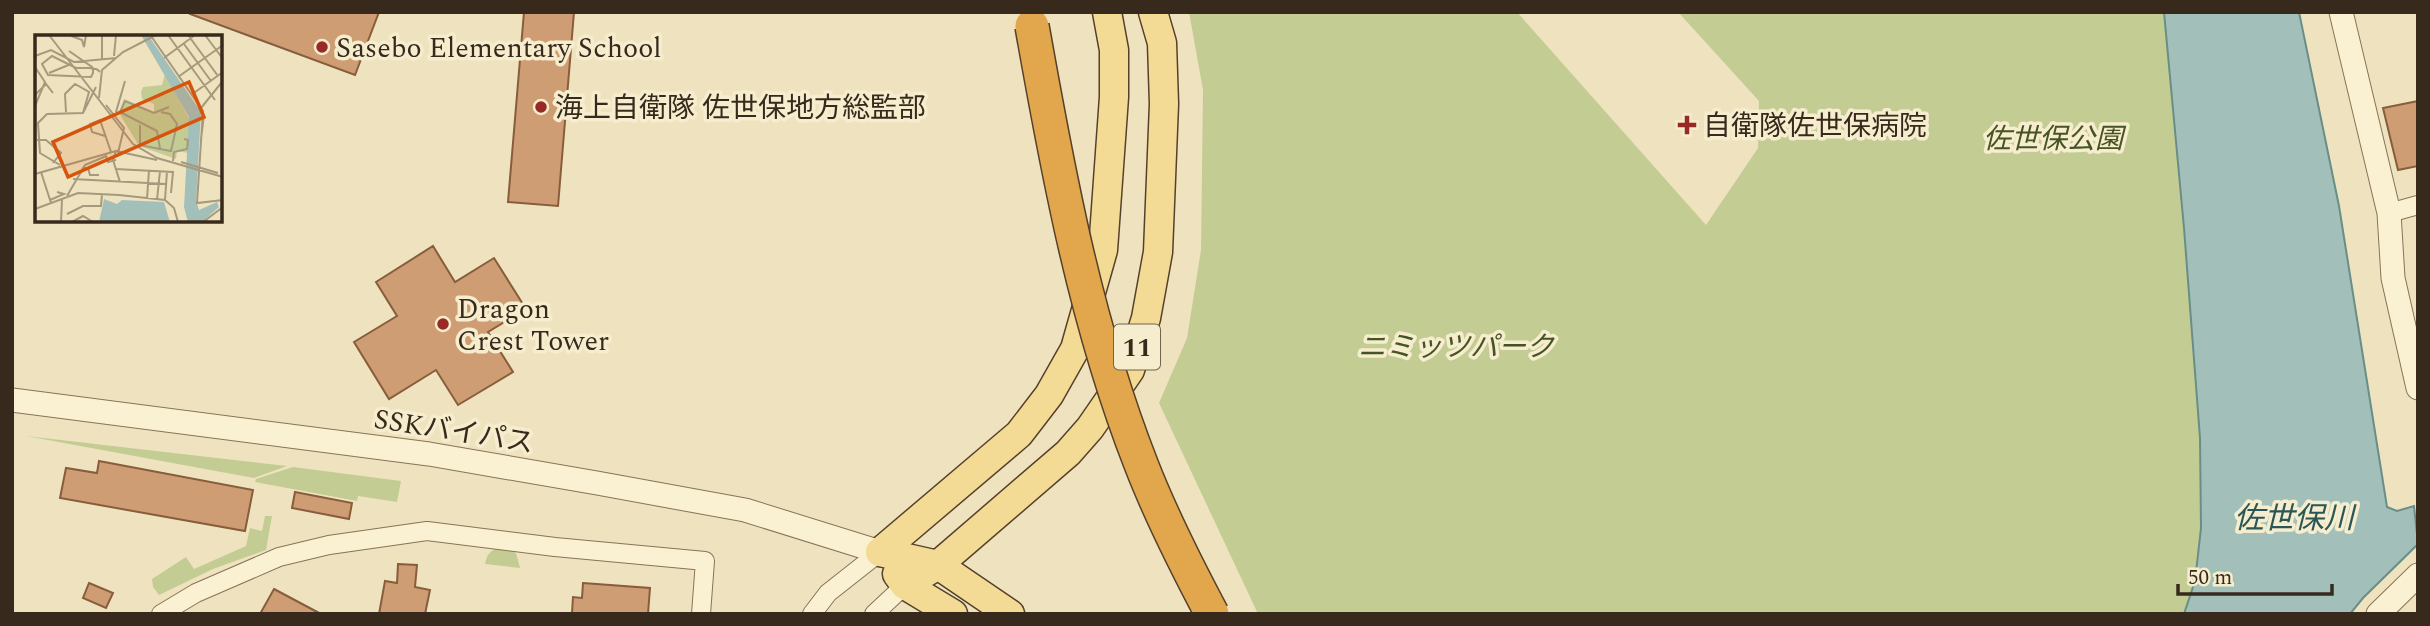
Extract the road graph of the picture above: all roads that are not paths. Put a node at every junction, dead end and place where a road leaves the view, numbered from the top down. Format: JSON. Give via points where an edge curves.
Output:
{"nodes":[{"id":1,"x":1107,"y":12,"type":"edge"},
{"id":2,"x":1153,"y":12,"type":"edge"},
{"id":3,"x":2341,"y":12,"type":"edge"},
{"id":4,"x":1032,"y":26,"type":"dead end"},
{"id":5,"x":2418,"y":205,"type":"edge"},
{"id":6,"x":2389,"y":213,"type":"junction"},
{"id":7,"x":2418,"y":388,"type":"edge"},
{"id":8,"x":12,"y":400,"type":"edge"},
{"id":9,"x":880,"y":552,"type":"junction"},
{"id":10,"x":938,"y":565,"type":"junction"},
{"id":11,"x":2418,"y":575,"type":"edge"},
{"id":12,"x":905,"y":585,"type":"junction"},
{"id":13,"x":161,"y":614,"type":"edge"},
{"id":14,"x":701,"y":614,"type":"edge"},
{"id":15,"x":812,"y":614,"type":"edge"},
{"id":16,"x":874,"y":614,"type":"edge"},
{"id":17,"x":953,"y":614,"type":"edge"},
{"id":18,"x":1010,"y":614,"type":"edge"},
{"id":19,"x":1212,"y":614,"type":"edge"},
{"id":20,"x":2378,"y":614,"type":"edge"}],
"edges":[{"from":1,"to":9,"type":"main road","number":"11","via":[[1114,50],[1114,97],[1102,250],[1075,349],[1049,395],[1019,434]]},
{"from":2,"to":10,"type":"main road","number":"11","via":[[1162,43],[1164,104],[1158,252],[1146,318],[1130,370],[1068,453]]},
{"from":3,"to":6,"type":"street"},
{"from":4,"to":19,"type":"highway","bridge":true,"via":[[1062,188],[1106,359],[1141,464],[1181,557]]},
{"from":5,"to":6,"type":"street"},
{"from":6,"to":7,"type":"street","via":[[2393,278]]},
{"from":8,"to":9,"type":"street","name":"SSKバイパス","via":[[429,454],[584,480],[745,510]]},
{"from":9,"to":10,"type":"main road"},
{"from":9,"to":12,"type":"main road"},
{"from":9,"to":15,"type":"street","via":[[828,593]]},
{"from":10,"to":12,"type":"main road","number":"11"},
{"from":10,"to":18,"type":"main road"},
{"from":11,"to":20,"type":"street"},
{"from":12,"to":16,"type":"street"},
{"from":12,"to":17,"type":"main road"},
{"from":13,"to":14,"type":"street","via":[[196,593],[279,557],[427,530],[705,561]]}]}
